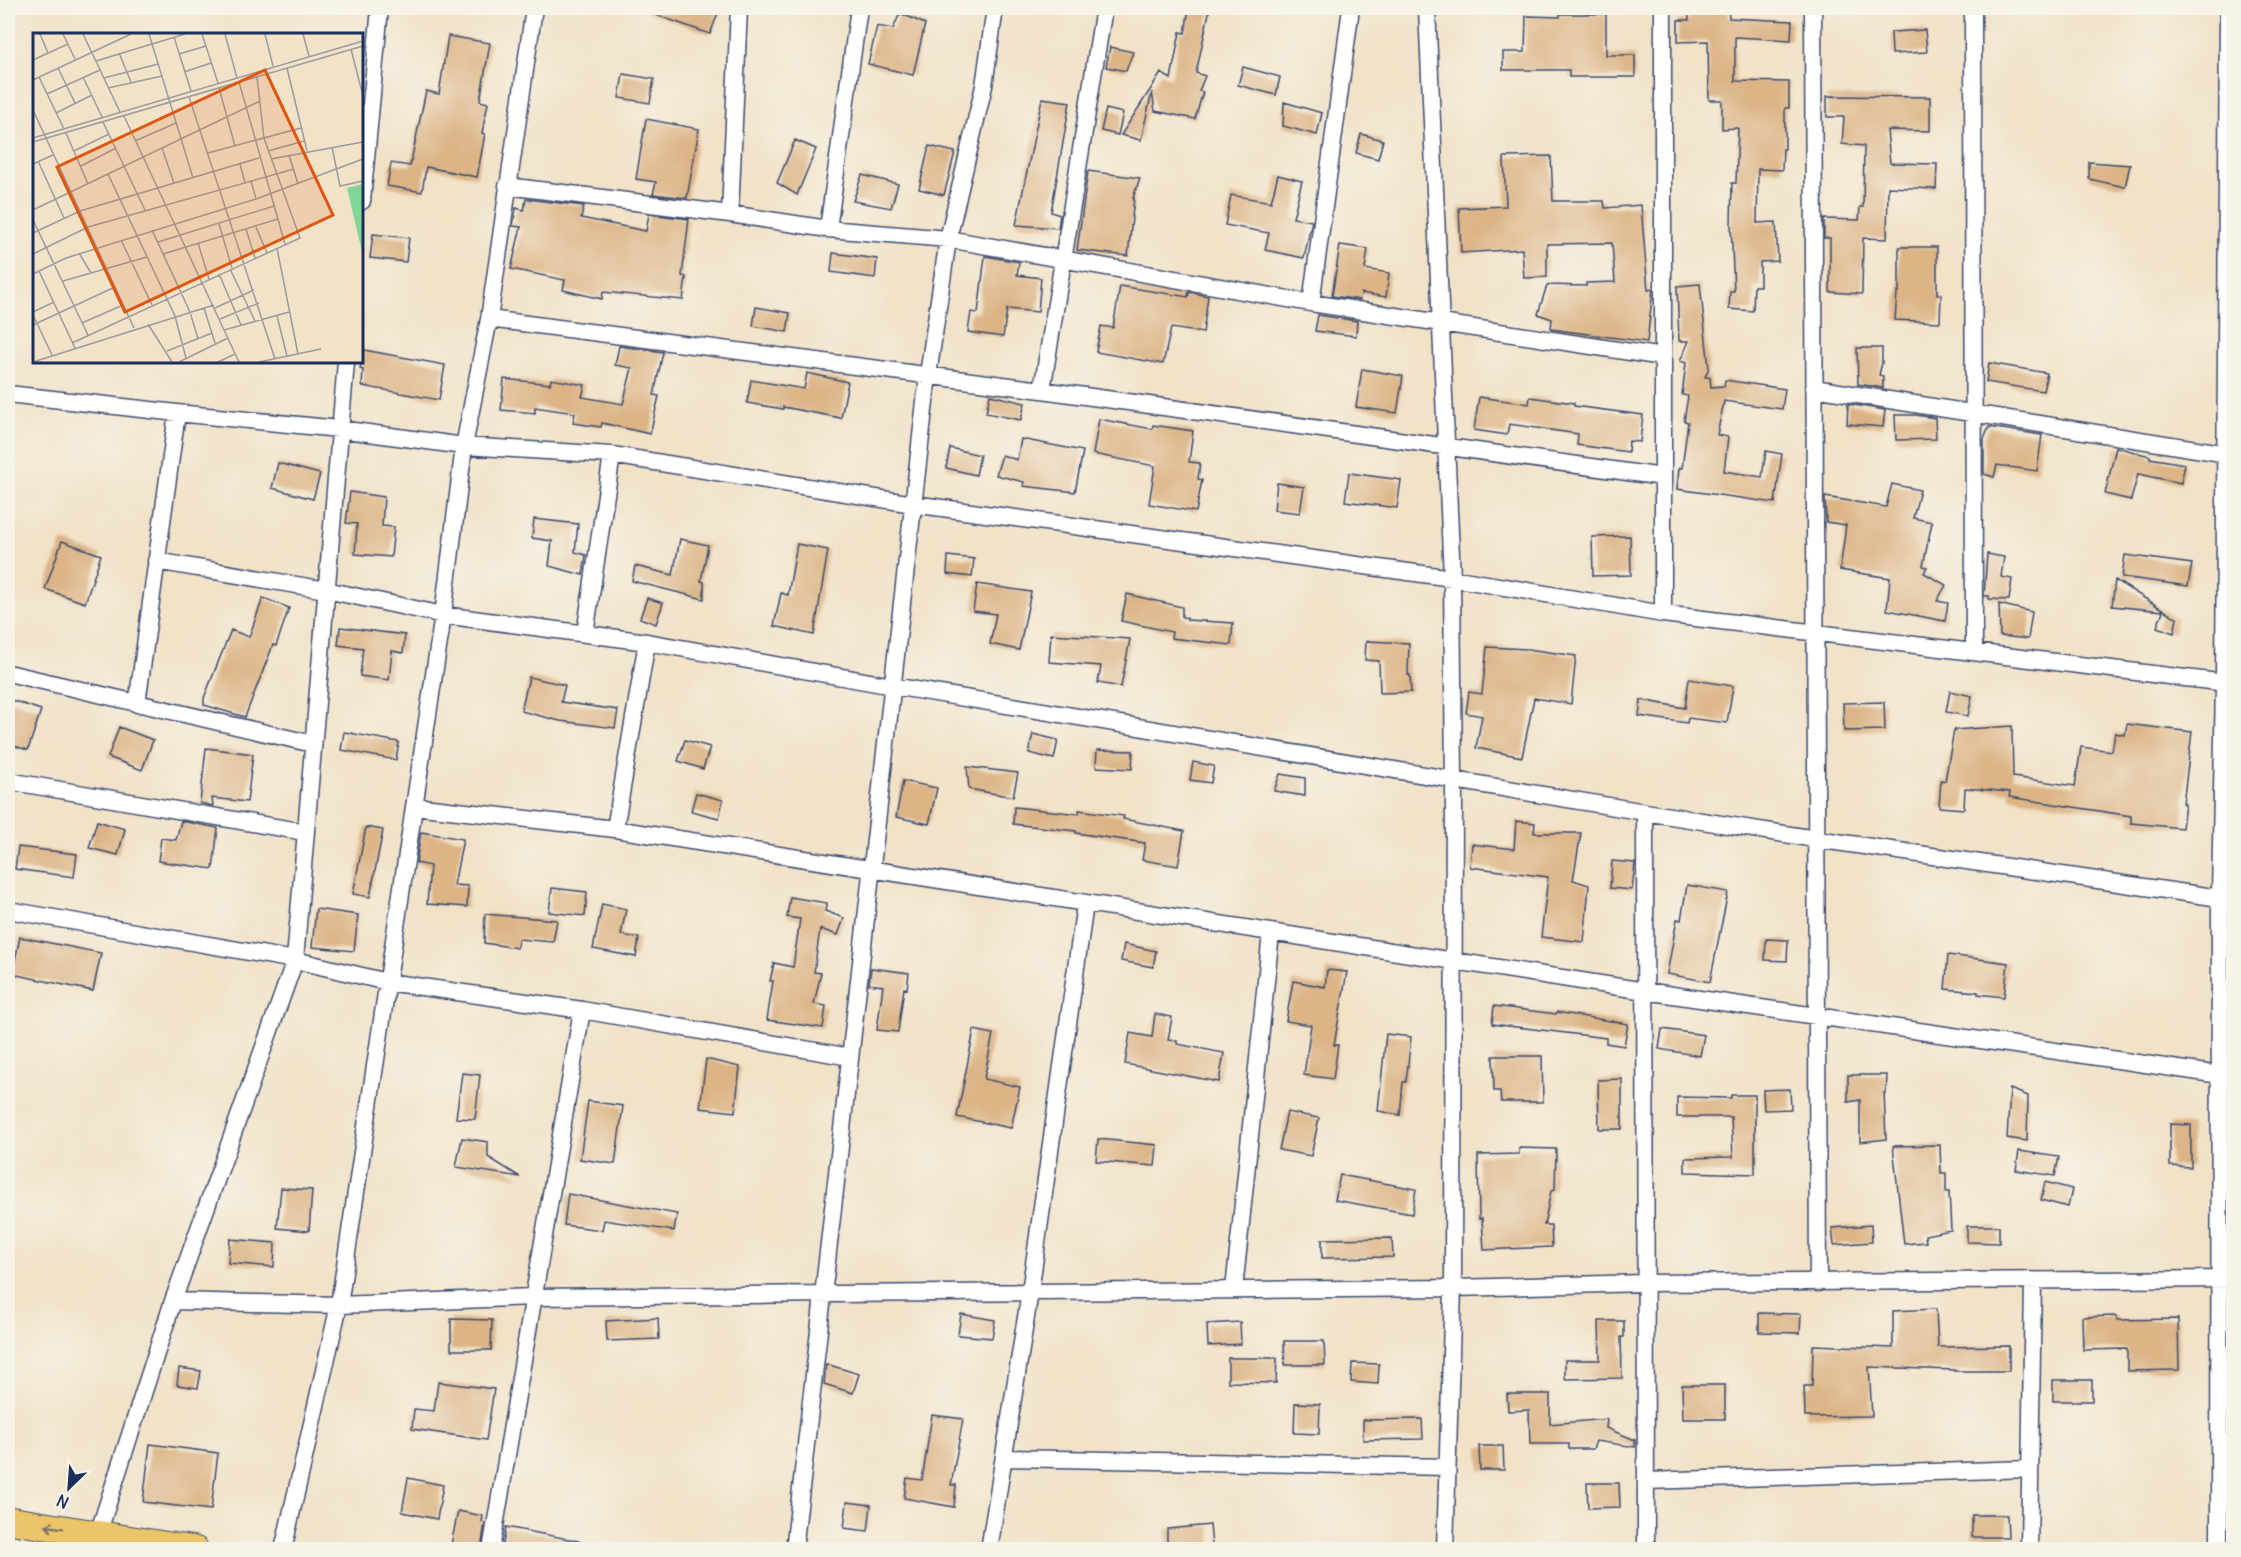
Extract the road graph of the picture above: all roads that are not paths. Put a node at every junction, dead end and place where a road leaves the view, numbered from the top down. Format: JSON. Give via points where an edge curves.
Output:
{"nodes":[{"id":1,"x":380,"y":8,"type":"edge"},
{"id":2,"x":534,"y":8,"type":"edge"},
{"id":3,"x":739,"y":8,"type":"edge"},
{"id":4,"x":859,"y":8,"type":"edge"},
{"id":5,"x":995,"y":8,"type":"edge"},
{"id":6,"x":1104,"y":8,"type":"edge"},
{"id":7,"x":1351,"y":8,"type":"edge"},
{"id":8,"x":1426,"y":8,"type":"edge"},
{"id":9,"x":1663,"y":8,"type":"edge"},
{"id":10,"x":1813,"y":8,"type":"edge"},
{"id":11,"x":1973,"y":8,"type":"edge"},
{"id":12,"x":2228,"y":8,"type":"edge"},
{"id":13,"x":2230,"y":64,"type":"edge"},
{"id":14,"x":507,"y":186,"type":"junction"},
{"id":15,"x":363,"y":190,"type":"edge"},
{"id":16,"x":730,"y":214,"type":"junction"},
{"id":17,"x":828,"y":229,"type":"junction"},
{"id":18,"x":948,"y":238,"type":"junction"},
{"id":19,"x":2229,"y":255,"type":"edge"},
{"id":20,"x":1061,"y":258,"type":"junction"},
{"id":21,"x":1311,"y":303,"type":"junction"},
{"id":22,"x":489,"y":319,"type":"junction"},
{"id":23,"x":1441,"y":323,"type":"junction"},
{"id":24,"x":1663,"y":357,"type":"junction"},
{"id":25,"x":346,"y":363,"type":"edge"},
{"id":26,"x":928,"y":375,"type":"junction"},
{"id":27,"x":1814,"y":388,"type":"junction"},
{"id":28,"x":1042,"y":390,"type":"junction"},
{"id":29,"x":8,"y":394,"type":"edge"},
{"id":30,"x":177,"y":413,"type":"junction"},
{"id":31,"x":1974,"y":414,"type":"junction"},
{"id":32,"x":339,"y":429,"type":"junction"},
{"id":33,"x":464,"y":446,"type":"junction"},
{"id":34,"x":1447,"y":447,"type":"junction"},
{"id":35,"x":612,"y":455,"type":"junction"},
{"id":36,"x":2229,"y":455,"type":"edge"},
{"id":37,"x":1663,"y":477,"type":"junction"},
{"id":38,"x":913,"y":504,"type":"junction"},
{"id":39,"x":156,"y":561,"type":"junction"},
{"id":40,"x":1452,"y":578,"type":"junction"},
{"id":41,"x":326,"y":590,"type":"junction"},
{"id":42,"x":1664,"y":614,"type":"junction"},
{"id":43,"x":443,"y":615,"type":"junction"},
{"id":44,"x":1815,"y":632,"type":"junction"},
{"id":45,"x":585,"y":634,"type":"junction"},
{"id":46,"x":647,"y":642,"type":"junction"},
{"id":47,"x":1974,"y":652,"type":"junction"},
{"id":48,"x":8,"y":673,"type":"edge"},
{"id":49,"x":2229,"y":684,"type":"edge"},
{"id":50,"x":893,"y":686,"type":"junction"},
{"id":51,"x":137,"y":704,"type":"junction"},
{"id":52,"x":313,"y":744,"type":"junction"},
{"id":53,"x":1454,"y":778,"type":"junction"},
{"id":54,"x":8,"y":781,"type":"edge"},
{"id":55,"x":414,"y":806,"type":"junction"},
{"id":56,"x":1645,"y":812,"type":"junction"},
{"id":57,"x":615,"y":829,"type":"junction"},
{"id":58,"x":305,"y":832,"type":"junction"},
{"id":59,"x":1816,"y":839,"type":"junction"},
{"id":60,"x":872,"y":871,"type":"junction"},
{"id":61,"x":2227,"y":898,"type":"edge"},
{"id":62,"x":1085,"y":904,"type":"junction"},
{"id":63,"x":8,"y":910,"type":"edge"},
{"id":64,"x":1271,"y":933,"type":"junction"},
{"id":65,"x":295,"y":960,"type":"junction"},
{"id":66,"x":1454,"y":961,"type":"junction"},
{"id":67,"x":387,"y":982,"type":"junction"},
{"id":68,"x":1645,"y":991,"type":"junction"},
{"id":69,"x":582,"y":1010,"type":"junction"},
{"id":70,"x":1818,"y":1017,"type":"junction"},
{"id":71,"x":850,"y":1057,"type":"junction"},
{"id":72,"x":2227,"y":1075,"type":"edge"},
{"id":73,"x":2227,"y":1279,"type":"edge"},
{"id":74,"x":2033,"y":1281,"type":"junction"},
{"id":75,"x":1646,"y":1283,"type":"junction"},
{"id":76,"x":1818,"y":1283,"type":"junction"},
{"id":77,"x":1453,"y":1288,"type":"junction"},
{"id":78,"x":1234,"y":1290,"type":"junction"},
{"id":79,"x":1030,"y":1292,"type":"junction"},
{"id":80,"x":823,"y":1295,"type":"junction"},
{"id":81,"x":533,"y":1297,"type":"junction"},
{"id":82,"x":173,"y":1301,"type":"junction"},
{"id":83,"x":339,"y":1305,"type":"junction"},
{"id":84,"x":1004,"y":1458,"type":"junction"},
{"id":85,"x":1447,"y":1467,"type":"junction"},
{"id":86,"x":2030,"y":1469,"type":"junction"},
{"id":87,"x":1646,"y":1481,"type":"junction"},
{"id":88,"x":8,"y":1520,"type":"edge"},
{"id":89,"x":99,"y":1534,"type":"junction"},
{"id":90,"x":195,"y":1550,"type":"edge"},
{"id":91,"x":283,"y":1550,"type":"edge"},
{"id":92,"x":491,"y":1550,"type":"edge"},
{"id":93,"x":794,"y":1550,"type":"edge"},
{"id":94,"x":989,"y":1550,"type":"edge"},
{"id":95,"x":1445,"y":1550,"type":"edge"},
{"id":96,"x":1646,"y":1550,"type":"edge"},
{"id":97,"x":2029,"y":1550,"type":"edge"},
{"id":98,"x":2219,"y":1550,"type":"edge"}],
"edges":[{"from":1,"to":15,"type":"street"},
{"from":2,"to":14,"type":"street"},
{"from":3,"to":16,"type":"street"},
{"from":4,"to":17,"type":"street"},
{"from":5,"to":18,"type":"street","via":[[984,86]]},
{"from":6,"to":20,"type":"street"},
{"from":7,"to":21,"type":"street"},
{"from":8,"to":23,"type":"street"},
{"from":9,"to":24,"type":"street"},
{"from":10,"to":27,"type":"street"},
{"from":11,"to":31,"type":"street"},
{"from":12,"to":13,"type":"street"},
{"from":13,"to":19,"type":"street"},
{"from":14,"to":16,"type":"street"},
{"from":14,"to":22,"type":"street"},
{"from":16,"to":17,"type":"street"},
{"from":17,"to":18,"type":"street"},
{"from":18,"to":20,"type":"street"},
{"from":18,"to":26,"type":"street"},
{"from":19,"to":36,"type":"street"},
{"from":20,"to":21,"type":"street"},
{"from":20,"to":28,"type":"street"},
{"from":21,"to":23,"type":"street"},
{"from":22,"to":26,"type":"street"},
{"from":22,"to":33,"type":"street"},
{"from":23,"to":24,"type":"street"},
{"from":23,"to":34,"type":"street"},
{"from":24,"to":37,"type":"street"},
{"from":25,"to":32,"type":"street"},
{"from":26,"to":28,"type":"street"},
{"from":26,"to":38,"type":"street"},
{"from":27,"to":31,"type":"street"},
{"from":27,"to":44,"type":"street"},
{"from":28,"to":34,"type":"street"},
{"from":29,"to":30,"type":"street"},
{"from":30,"to":32,"type":"street"},
{"from":30,"to":39,"type":"street"},
{"from":31,"to":36,"type":"street"},
{"from":31,"to":47,"type":"street"},
{"from":32,"to":33,"type":"street"},
{"from":32,"to":41,"type":"street"},
{"from":33,"to":35,"type":"street"},
{"from":33,"to":43,"type":"street"},
{"from":34,"to":37,"type":"street"},
{"from":34,"to":40,"type":"street"},
{"from":35,"to":38,"type":"street"},
{"from":35,"to":45,"type":"street"},
{"from":36,"to":49,"type":"street"},
{"from":37,"to":42,"type":"street"},
{"from":38,"to":40,"type":"street"},
{"from":38,"to":50,"type":"street"},
{"from":39,"to":41,"type":"street"},
{"from":39,"to":51,"type":"street"},
{"from":40,"to":42,"type":"street"},
{"from":40,"to":53,"type":"street"},
{"from":41,"to":43,"type":"street"},
{"from":41,"to":52,"type":"street"},
{"from":42,"to":44,"type":"street"},
{"from":43,"to":45,"type":"street"},
{"from":43,"to":55,"type":"street"},
{"from":44,"to":47,"type":"street"},
{"from":44,"to":59,"type":"street"},
{"from":45,"to":46,"type":"street"},
{"from":46,"to":50,"type":"street"},
{"from":46,"to":57,"type":"street"},
{"from":47,"to":49,"type":"street"},
{"from":48,"to":51,"type":"street"},
{"from":49,"to":61,"type":"street"},
{"from":50,"to":53,"type":"street"},
{"from":50,"to":60,"type":"street"},
{"from":51,"to":52,"type":"street"},
{"from":52,"to":58,"type":"street"},
{"from":53,"to":56,"type":"street"},
{"from":53,"to":66,"type":"street"},
{"from":54,"to":58,"type":"street"},
{"from":55,"to":57,"type":"street"},
{"from":55,"to":67,"type":"street"},
{"from":56,"to":59,"type":"street"},
{"from":56,"to":68,"type":"street"},
{"from":57,"to":60,"type":"street"},
{"from":58,"to":65,"type":"street"},
{"from":59,"to":61,"type":"street"},
{"from":59,"to":70,"type":"street"},
{"from":60,"to":62,"type":"street"},
{"from":60,"to":71,"type":"street"},
{"from":61,"to":72,"type":"street"},
{"from":62,"to":64,"type":"street"},
{"from":62,"to":79,"type":"street"},
{"from":63,"to":65,"type":"street"},
{"from":64,"to":66,"type":"street"},
{"from":64,"to":78,"type":"street"},
{"from":65,"to":67,"type":"street"},
{"from":65,"to":82,"type":"street"},
{"from":66,"to":68,"type":"street"},
{"from":66,"to":77,"type":"street"},
{"from":67,"to":69,"type":"street"},
{"from":67,"to":83,"type":"street"},
{"from":68,"to":70,"type":"street"},
{"from":68,"to":75,"type":"street"},
{"from":69,"to":71,"type":"street"},
{"from":69,"to":81,"type":"street"},
{"from":70,"to":72,"type":"street"},
{"from":70,"to":76,"type":"street"},
{"from":71,"to":80,"type":"street"},
{"from":72,"to":73,"type":"street"},
{"from":73,"to":74,"type":"street"},
{"from":73,"to":98,"type":"street"},
{"from":74,"to":76,"type":"street"},
{"from":74,"to":86,"type":"street"},
{"from":75,"to":76,"type":"street"},
{"from":75,"to":77,"type":"street"},
{"from":75,"to":87,"type":"street"},
{"from":77,"to":78,"type":"street"},
{"from":77,"to":85,"type":"street"},
{"from":78,"to":79,"type":"street"},
{"from":79,"to":80,"type":"street"},
{"from":79,"to":84,"type":"street"},
{"from":80,"to":81,"type":"street"},
{"from":80,"to":93,"type":"street"},
{"from":81,"to":83,"type":"street"},
{"from":81,"to":92,"type":"street"},
{"from":82,"to":83,"type":"street"},
{"from":82,"to":89,"type":"street"},
{"from":83,"to":91,"type":"street"},
{"from":84,"to":85,"type":"street"},
{"from":84,"to":94,"type":"street"},
{"from":85,"to":95,"type":"street"},
{"from":86,"to":87,"type":"street"},
{"from":86,"to":97,"type":"street"},
{"from":87,"to":96,"type":"street"},
{"from":89,"to":88,"type":"main road","one_way":true},
{"from":89,"to":90,"type":"main road"}]}
